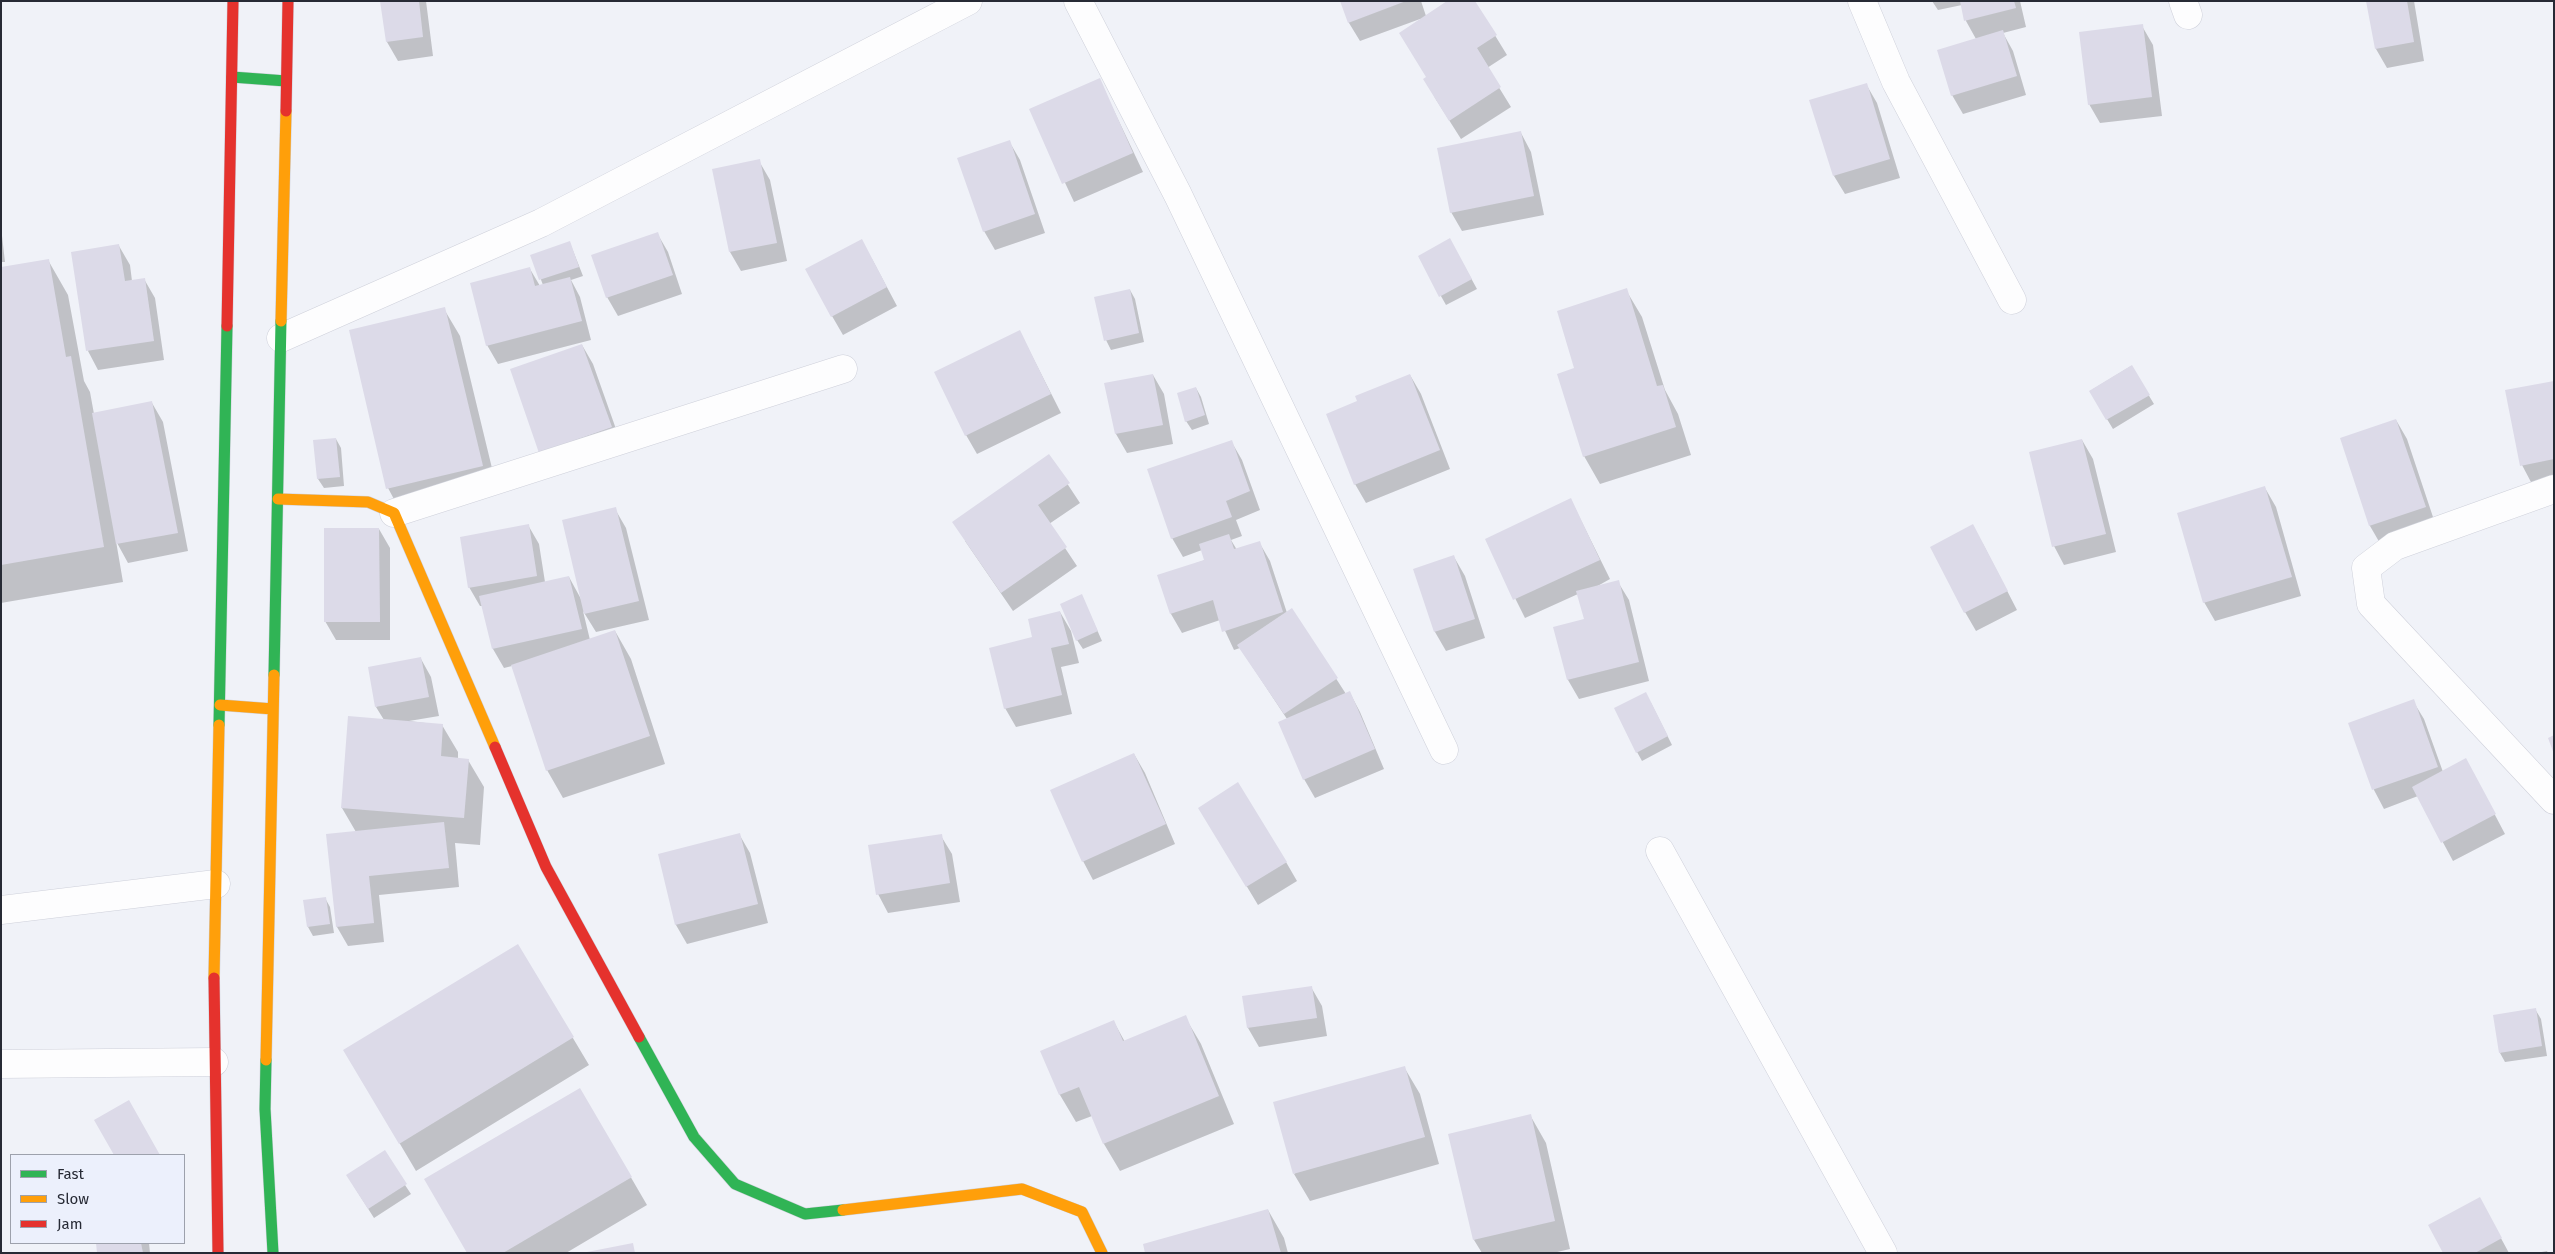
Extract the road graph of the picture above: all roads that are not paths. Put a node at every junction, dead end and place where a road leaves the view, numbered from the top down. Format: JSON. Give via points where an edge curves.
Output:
{"nodes":[{"id":1,"x":233,"y":1,"type":"edge"},
{"id":2,"x":288,"y":1,"type":"edge"},
{"id":3,"x":968,"y":1,"type":"edge"},
{"id":4,"x":1078,"y":1,"type":"edge"},
{"id":5,"x":1862,"y":1,"type":"edge"},
{"id":6,"x":232,"y":77,"type":"junction"},
{"id":7,"x":286,"y":81,"type":"junction"},
{"id":8,"x":2012,"y":300,"type":"dead end"},
{"id":9,"x":281,"y":338,"type":"junction"},
{"id":10,"x":843,"y":369,"type":"dead end"},
{"id":11,"x":2554,"y":489,"type":"edge"},
{"id":12,"x":278,"y":499,"type":"junction"},
{"id":13,"x":394,"y":513,"type":"junction"},
{"id":14,"x":220,"y":705,"type":"junction"},
{"id":15,"x":273,"y":709,"type":"junction"},
{"id":16,"x":1444,"y":750,"type":"dead end"},
{"id":17,"x":2554,"y":800,"type":"edge"},
{"id":18,"x":1660,"y":851,"type":"dead end"},
{"id":19,"x":216,"y":884,"type":"junction"},
{"id":20,"x":1,"y":910,"type":"edge"},
{"id":21,"x":214,"y":1062,"type":"junction"},
{"id":22,"x":1,"y":1064,"type":"edge"},
{"id":23,"x":218,"y":1253,"type":"edge"},
{"id":24,"x":273,"y":1253,"type":"edge"},
{"id":25,"x":1102,"y":1253,"type":"edge"},
{"id":26,"x":1883,"y":1253,"type":"edge"}],
"edges":[{"from":1,"to":6,"type":"main road"},
{"from":2,"to":7,"type":"main road"},
{"from":3,"to":9,"type":"street","via":[[541,223]]},
{"from":4,"to":16,"type":"street","via":[[1178,195]]},
{"from":5,"to":8,"type":"street","via":[[1896,82]]},
{"from":6,"to":7,"type":"main road"},
{"from":6,"to":14,"type":"main road"},
{"from":7,"to":9,"type":"main road"},
{"from":9,"to":12,"type":"main road"},
{"from":10,"to":13,"type":"street"},
{"from":11,"to":17,"type":"street","via":[[2395,546],[2366,568],[2371,604]]},
{"from":12,"to":13,"type":"main road","via":[[368,502]]},
{"from":12,"to":15,"type":"main road"},
{"from":13,"to":25,"type":"main road","via":[[546,867],[694,1137],[735,1184],[805,1214],[1022,1189],[1082,1212]]},
{"from":14,"to":15,"type":"main road"},
{"from":14,"to":19,"type":"main road"},
{"from":15,"to":24,"type":"main road","via":[[265,1109]]},
{"from":18,"to":26,"type":"street"},
{"from":19,"to":20,"type":"street"},
{"from":19,"to":21,"type":"main road"},
{"from":21,"to":22,"type":"street"},
{"from":21,"to":23,"type":"main road"}]}
